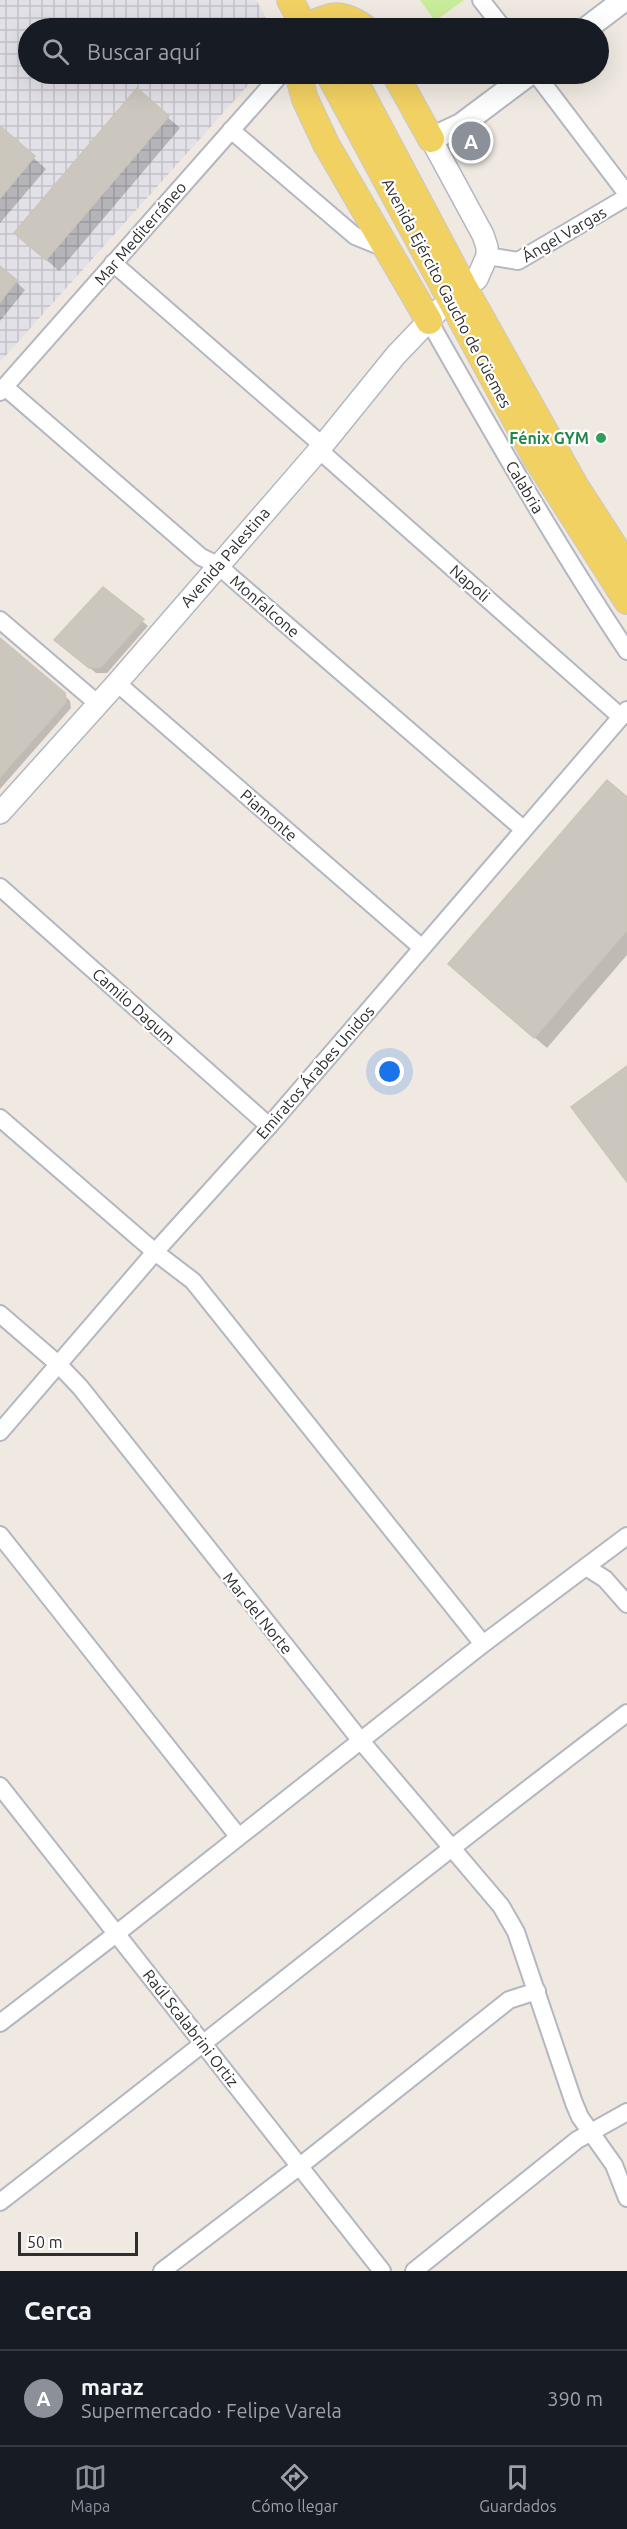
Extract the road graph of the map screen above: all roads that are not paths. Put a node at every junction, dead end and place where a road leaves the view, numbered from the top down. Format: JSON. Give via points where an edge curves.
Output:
{"nodes":[{"id":1,"x":290,"y":0,"type":"edge"},
{"id":2,"x":482,"y":0,"type":"edge"},
{"id":3,"x":624,"y":0,"type":"edge"},
{"id":4,"x":315,"y":18,"type":"edge"},
{"id":5,"x":320,"y":18,"type":"edge"},
{"id":6,"x":345,"y":18,"type":"edge"},
{"id":7,"x":496,"y":18,"type":"edge"},
{"id":8,"x":600,"y":18,"type":"edge"},
{"id":9,"x":272,"y":84,"type":"edge"},
{"id":10,"x":301,"y":84,"type":"edge"},
{"id":11,"x":335,"y":84,"type":"edge"},
{"id":12,"x":356,"y":84,"type":"edge"},
{"id":13,"x":401,"y":84,"type":"edge"},
{"id":14,"x":516,"y":84,"type":"edge"},
{"id":15,"x":543,"y":84,"type":"edge"},
{"id":16,"x":231,"y":130,"type":"junction"},
{"id":17,"x":431,"y":139,"type":"junction"},
{"id":18,"x":627,"y":196,"type":"edge"},
{"id":19,"x":387,"y":249,"type":"junction"},
{"id":20,"x":486,"y":256,"type":"junction"},
{"id":21,"x":113,"y":263,"type":"junction"},
{"id":22,"x":457,"y":294,"type":"junction"},
{"id":23,"x":429,"y":321,"type":"junction"},
{"id":24,"x":2,"y":390,"type":"edge"},
{"id":25,"x":321,"y":448,"type":"junction"},
{"id":26,"x":218,"y":565,"type":"junction"},
{"id":27,"x":627,"y":566,"type":"edge"},
{"id":28,"x":627,"y":601,"type":"edge"},
{"id":29,"x":0,"y":620,"type":"edge"},
{"id":30,"x":627,"y":651,"type":"edge"},
{"id":31,"x":117,"y":683,"type":"junction"},
{"id":32,"x":97,"y":703,"type":"junction"},
{"id":33,"x":624,"y":713,"type":"edge"},
{"id":34,"x":0,"y":813,"type":"edge"},
{"id":35,"x":522,"y":829,"type":"junction"},
{"id":36,"x":0,"y":887,"type":"edge"},
{"id":37,"x":421,"y":947,"type":"junction"},
{"id":38,"x":0,"y":1118,"type":"edge"},
{"id":39,"x":269,"y":1126,"type":"junction"},
{"id":40,"x":155,"y":1252,"type":"junction"},
{"id":41,"x":0,"y":1314,"type":"edge"},
{"id":42,"x":58,"y":1364,"type":"junction"},
{"id":43,"x":0,"y":1432,"type":"edge"},
{"id":44,"x":0,"y":1535,"type":"edge"},
{"id":45,"x":627,"y":1536,"type":"edge"},
{"id":46,"x":586,"y":1567,"type":"junction"},
{"id":47,"x":627,"y":1604,"type":"edge"},
{"id":48,"x":483,"y":1644,"type":"junction"},
{"id":49,"x":627,"y":1713,"type":"edge"},
{"id":50,"x":361,"y":1741,"type":"junction"},
{"id":51,"x":0,"y":1786,"type":"edge"},
{"id":52,"x":238,"y":1836,"type":"junction"},
{"id":53,"x":450,"y":1848,"type":"junction"},
{"id":54,"x":117,"y":1934,"type":"junction"},
{"id":55,"x":537,"y":1990,"type":"junction"},
{"id":56,"x":0,"y":2023,"type":"edge"},
{"id":57,"x":203,"y":2044,"type":"junction"},
{"id":58,"x":627,"y":2112,"type":"edge"},
{"id":59,"x":591,"y":2132,"type":"junction"},
{"id":60,"x":300,"y":2166,"type":"junction"},
{"id":61,"x":627,"y":2198,"type":"edge"},
{"id":62,"x":0,"y":2202,"type":"edge"},
{"id":63,"x":162,"y":2271,"type":"edge"},
{"id":64,"x":382,"y":2271,"type":"edge"},
{"id":65,"x":414,"y":2271,"type":"edge"}],
"edges":[{"from":1,"to":4,"type":"main road"},
{"from":2,"to":7,"type":"street"},
{"from":3,"to":8,"type":"main road"},
{"from":5,"to":6,"type":"main road"},
{"from":9,"to":16,"type":"street","name":"Mar Mediterráneo"},
{"from":10,"to":19,"type":"main road","via":[[326,144]]},
{"from":11,"to":22,"type":"main road","name":"Avenida Ejército Gaucho de Güemes"},
{"from":12,"to":22,"type":"main road","name":"Avenida Ejército Gaucho de Güemes"},
{"from":13,"to":17,"type":"main road"},
{"from":14,"to":17,"type":"main road","via":[[461,125]]},
{"from":15,"to":18,"type":"street"},
{"from":16,"to":19,"type":"street","via":[[355,236]]},
{"from":16,"to":21,"type":"street","name":"Mar Mediterráneo"},
{"from":17,"to":20,"type":"street","via":[[483,235]]},
{"from":18,"to":20,"type":"street","name":"Ángel Vargas","via":[[518,261]]},
{"from":19,"to":23,"type":"main road"},
{"from":20,"to":22,"type":"street","via":[[477,279]]},
{"from":21,"to":24,"type":"street","name":"Mar Mediterráneo"},
{"from":21,"to":25,"type":"street","name":"Napoli"},
{"from":22,"to":23,"type":"street","name":"Avenida Palestina"},
{"from":22,"to":27,"type":"main road","name":"Avenida Ejército Gaucho de Güemes"},
{"from":22,"to":28,"type":"main road","name":"Avenida Ejército Gaucho de Güemes","via":[[536,458]]},
{"from":23,"to":25,"type":"street","name":"Avenida Palestina","via":[[396,355]]},
{"from":23,"to":30,"type":"street","name":"Calabria","via":[[513,468]]},
{"from":24,"to":26,"type":"street","name":"Monfalcone","via":[[201,557]]},
{"from":25,"to":26,"type":"street","name":"Avenida Palestina"},
{"from":25,"to":33,"type":"street","name":"Napoli"},
{"from":26,"to":31,"type":"street","name":"Avenida Palestina"},
{"from":26,"to":35,"type":"street","name":"Monfalcone"},
{"from":29,"to":32,"type":"street"},
{"from":31,"to":32,"type":"street","name":"Avenida Palestina"},
{"from":31,"to":37,"type":"street","name":"Piamonte"},
{"from":32,"to":34,"type":"street","name":"Avenida Palestina"},
{"from":33,"to":35,"type":"street","name":"Emiratos Árabes Unidos"},
{"from":35,"to":37,"type":"street","name":"Emiratos Árabes Unidos"},
{"from":36,"to":39,"type":"street","name":"Camilo Dagum"},
{"from":37,"to":39,"type":"street","name":"Emiratos Árabes Unidos"},
{"from":38,"to":40,"type":"street"},
{"from":39,"to":40,"type":"street","name":"Emiratos Árabes Unidos"},
{"from":40,"to":42,"type":"street","name":"Emiratos Árabes Unidos"},
{"from":40,"to":48,"type":"street","via":[[193,1281],[210,1300]]},
{"from":41,"to":42,"type":"street","name":"Mar del Norte"},
{"from":42,"to":43,"type":"street","name":"Emiratos Árabes Unidos"},
{"from":42,"to":50,"type":"street","name":"Mar del Norte"},
{"from":44,"to":52,"type":"street"},
{"from":45,"to":46,"type":"street"},
{"from":46,"to":47,"type":"street","via":[[605,1579]]},
{"from":46,"to":48,"type":"street"},
{"from":48,"to":50,"type":"street"},
{"from":49,"to":53,"type":"street"},
{"from":50,"to":52,"type":"street"},
{"from":50,"to":53,"type":"street","name":"Mar del Norte"},
{"from":51,"to":54,"type":"street","name":"Raúl Scalabrini Ortiz"},
{"from":52,"to":54,"type":"street"},
{"from":53,"to":55,"type":"street","name":"Mar del Norte","via":[[509,1919]]},
{"from":53,"to":57,"type":"street"},
{"from":54,"to":56,"type":"street"},
{"from":54,"to":57,"type":"street","name":"Raúl Scalabrini Ortiz"},
{"from":55,"to":59,"type":"street","name":"Mar del Norte","via":[[574,2103]]},
{"from":55,"to":60,"type":"street","via":[[509,2000]]},
{"from":57,"to":60,"type":"street","name":"Raúl Scalabrini Ortiz"},
{"from":57,"to":62,"type":"street"},
{"from":58,"to":59,"type":"street"},
{"from":59,"to":61,"type":"street","name":"Mar del Norte","via":[[614,2165]]},
{"from":59,"to":65,"type":"street"},
{"from":60,"to":63,"type":"street"},
{"from":60,"to":64,"type":"street","name":"Raúl Scalabrini Ortiz"}]}
